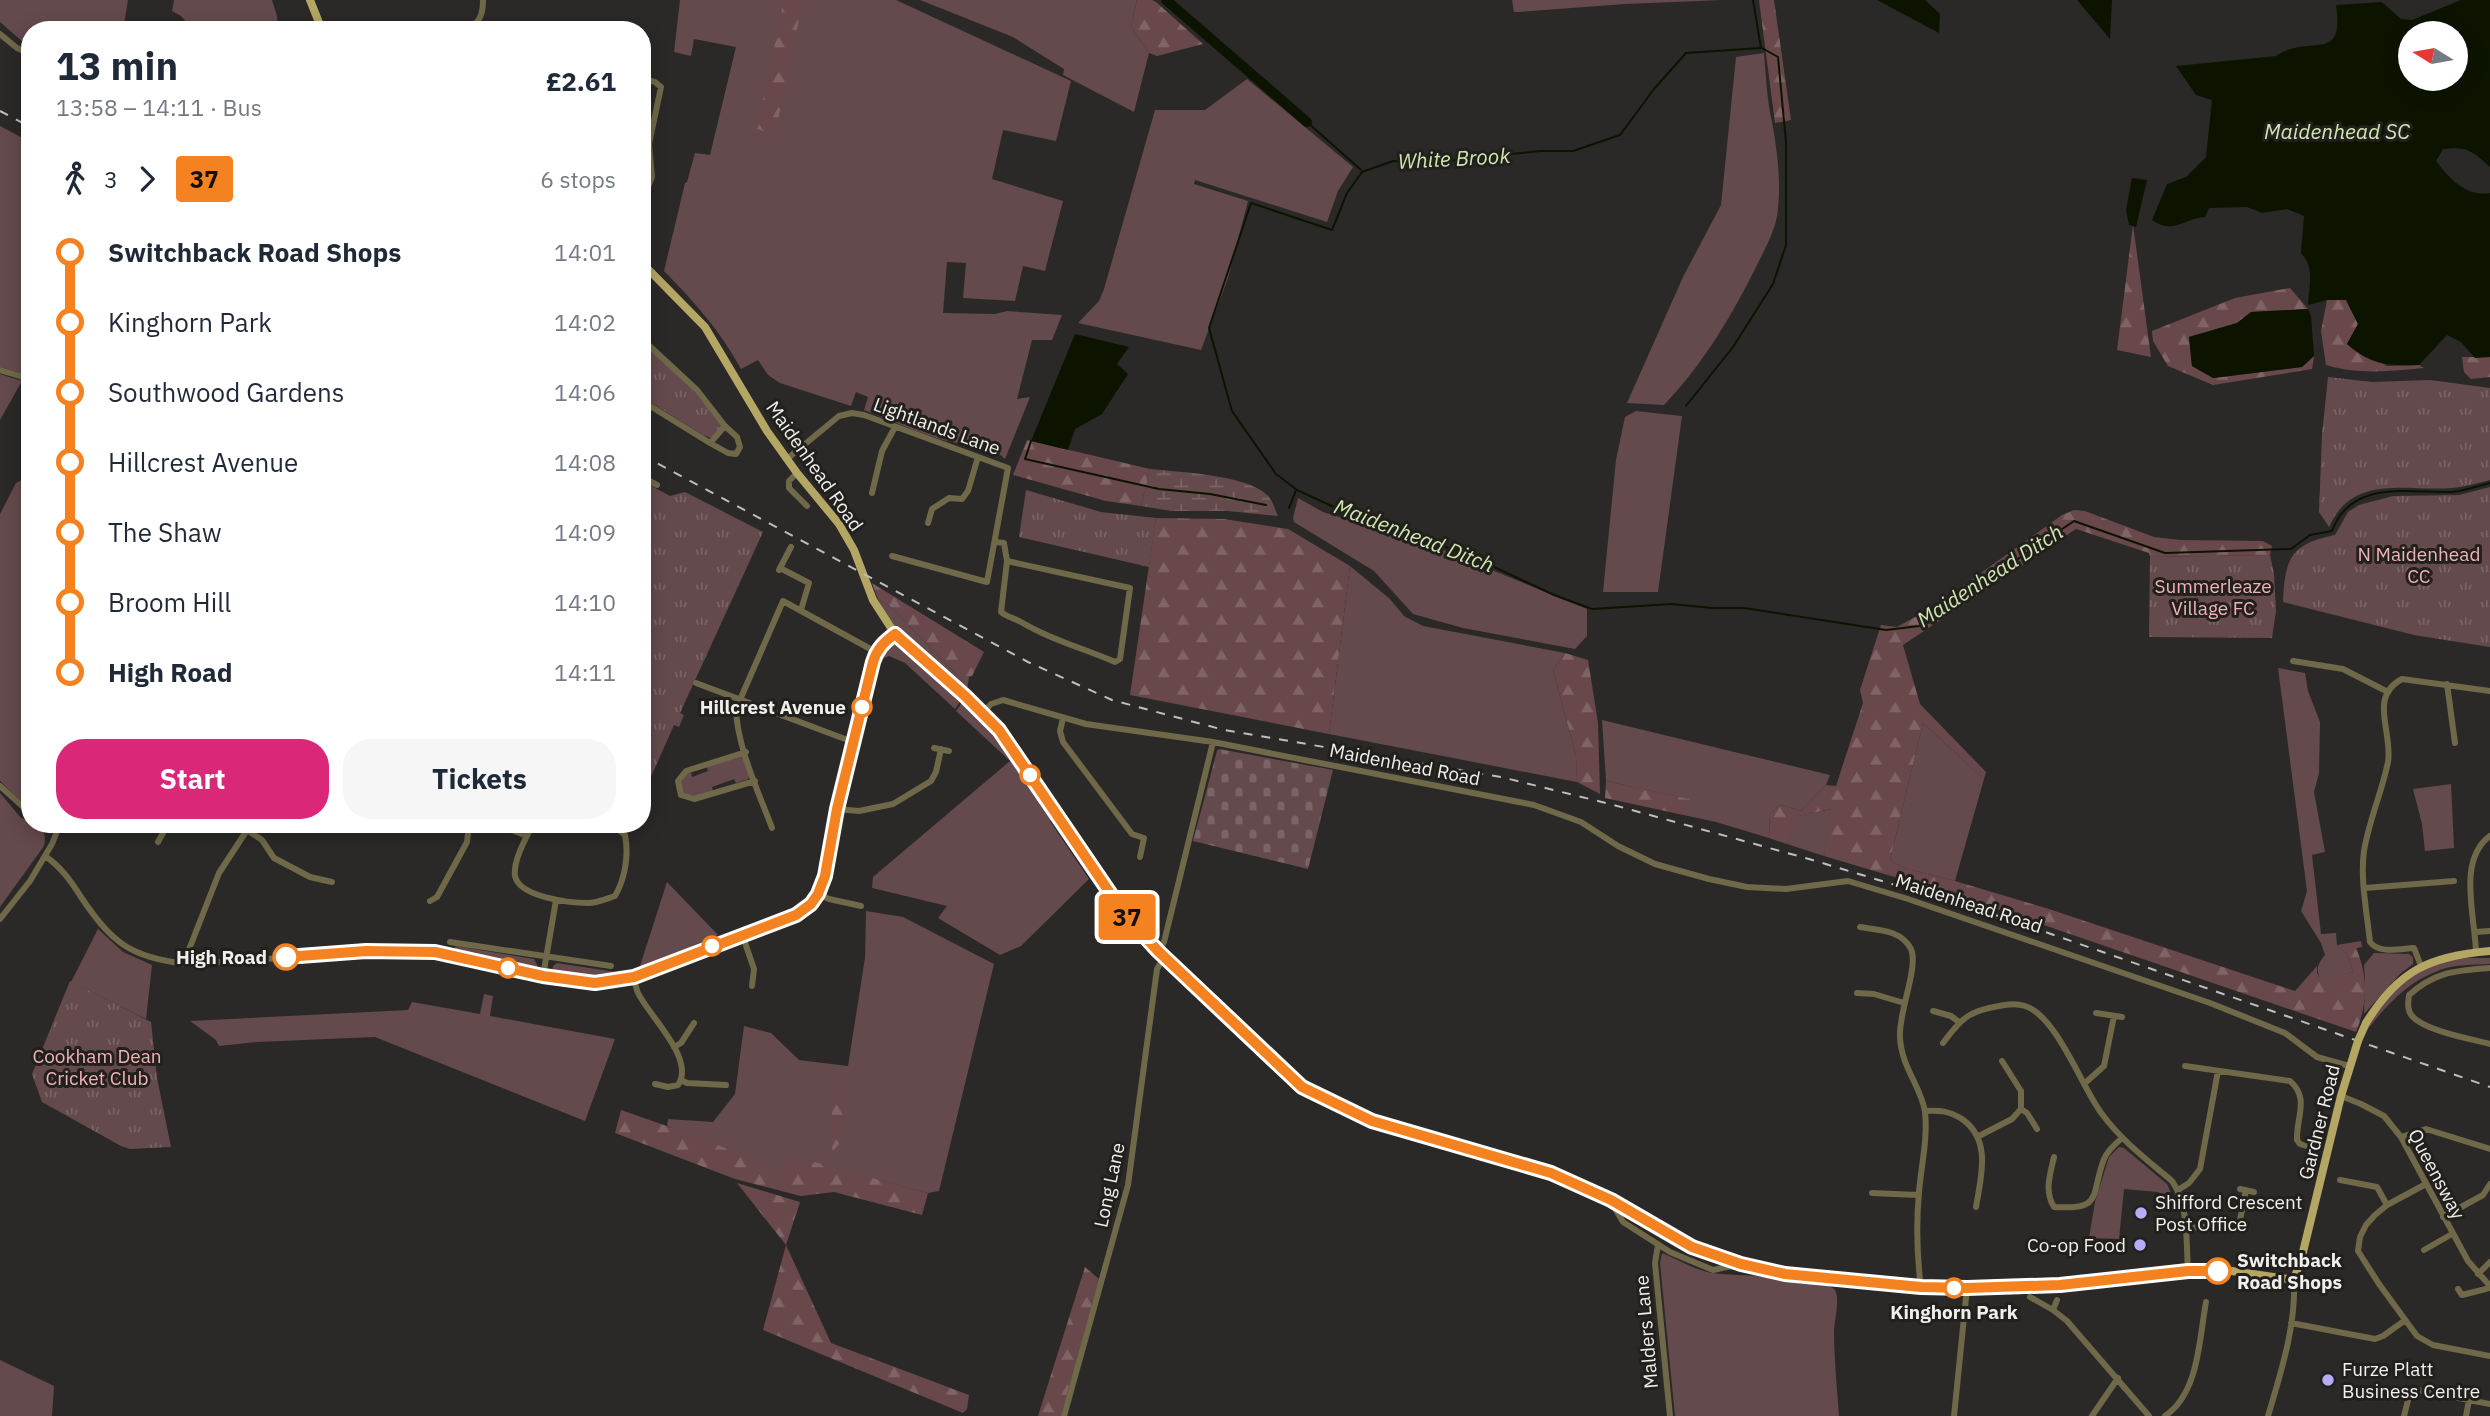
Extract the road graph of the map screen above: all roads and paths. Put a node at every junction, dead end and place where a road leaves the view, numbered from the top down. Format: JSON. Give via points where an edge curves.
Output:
{"nodes":[{"id":1,"x":310,"y":0,"type":"edge"},
{"id":2,"x":484,"y":0,"type":"edge"},
{"id":3,"x":318,"y":21,"type":"edge"},
{"id":4,"x":478,"y":21,"type":"edge"},
{"id":5,"x":0,"y":34,"type":"edge"},
{"id":6,"x":21,"y":50,"type":"edge"},
{"id":7,"x":651,"y":81,"type":"edge"},
{"id":8,"x":651,"y":134,"type":"edge"},
{"id":9,"x":651,"y":272,"type":"edge"},
{"id":10,"x":651,"y":347,"type":"edge"},
{"id":11,"x":0,"y":370,"type":"edge"},
{"id":12,"x":21,"y":376,"type":"edge"},
{"id":13,"x":651,"y":407,"type":"edge"},
{"id":14,"x":726,"y":426,"type":"junction"},
{"id":15,"x":895,"y":427,"type":"junction"},
{"id":16,"x":710,"y":443,"type":"junction"},
{"id":17,"x":978,"y":457,"type":"junction"},
{"id":18,"x":787,"y":459,"type":"junction"},
{"id":19,"x":797,"y":473,"type":"junction"},
{"id":20,"x":651,"y":480,"type":"edge"},
{"id":21,"x":654,"y":481,"type":"dead end"},
{"id":22,"x":872,"y":493,"type":"dead end"},
{"id":23,"x":803,"y":504,"type":"dead end"},
{"id":24,"x":928,"y":523,"type":"dead end"},
{"id":25,"x":996,"y":542,"type":"junction"},
{"id":26,"x":791,"y":547,"type":"dead end"},
{"id":27,"x":892,"y":556,"type":"dead end"},
{"id":28,"x":1007,"y":561,"type":"junction"},
{"id":29,"x":801,"y":610,"type":"junction"},
{"id":30,"x":895,"y":634,"type":"junction"},
{"id":31,"x":876,"y":652,"type":"junction"},
{"id":32,"x":2293,"y":662,"type":"dead end"},
{"id":33,"x":696,"y":683,"type":"dead end"},
{"id":34,"x":2447,"y":684,"type":"junction"},
{"id":35,"x":2386,"y":691,"type":"junction"},
{"id":36,"x":2490,"y":691,"type":"edge"},
{"id":37,"x":740,"y":701,"type":"junction"},
{"id":38,"x":983,"y":713,"type":"junction"},
{"id":39,"x":1063,"y":718,"type":"junction"},
{"id":40,"x":853,"y":741,"type":"junction"},
{"id":41,"x":1213,"y":742,"type":"junction"},
{"id":42,"x":2455,"y":743,"type":"dead end"},
{"id":43,"x":949,"y":751,"type":"dead end"},
{"id":44,"x":746,"y":752,"type":"junction"},
{"id":45,"x":755,"y":780,"type":"junction"},
{"id":46,"x":0,"y":786,"type":"edge"},
{"id":47,"x":21,"y":805,"type":"edge"},
{"id":48,"x":837,"y":809,"type":"junction"},
{"id":49,"x":772,"y":828,"type":"dead end"},
{"id":50,"x":1146,"y":830,"type":"dead end"},
{"id":51,"x":56,"y":833,"type":"edge"},
{"id":52,"x":164,"y":833,"type":"edge"},
{"id":53,"x":245,"y":833,"type":"edge"},
{"id":54,"x":255,"y":833,"type":"edge"},
{"id":55,"x":468,"y":833,"type":"edge"},
{"id":56,"x":520,"y":833,"type":"edge"},
{"id":57,"x":528,"y":833,"type":"edge"},
{"id":58,"x":622,"y":833,"type":"edge"},
{"id":59,"x":527,"y":836,"type":"junction"},
{"id":60,"x":2490,"y":836,"type":"edge"},
{"id":61,"x":1144,"y":838,"type":"junction"},
{"id":62,"x":158,"y":842,"type":"dead end"},
{"id":63,"x":45,"y":856,"type":"junction"},
{"id":64,"x":1140,"y":857,"type":"dead end"},
{"id":65,"x":2454,"y":881,"type":"dead end"},
{"id":66,"x":331,"y":882,"type":"dead end"},
{"id":67,"x":2365,"y":888,"type":"junction"},
{"id":68,"x":818,"y":894,"type":"junction"},
{"id":69,"x":556,"y":900,"type":"junction"},
{"id":70,"x":430,"y":901,"type":"dead end"},
{"id":71,"x":861,"y":906,"type":"dead end"},
{"id":72,"x":0,"y":919,"type":"edge"},
{"id":73,"x":1860,"y":927,"type":"dead end"},
{"id":74,"x":2490,"y":931,"type":"edge"},
{"id":75,"x":2475,"y":932,"type":"junction"},
{"id":76,"x":743,"y":934,"type":"junction"},
{"id":77,"x":450,"y":942,"type":"dead end"},
{"id":78,"x":2490,"y":951,"type":"edge"},
{"id":79,"x":2476,"y":952,"type":"junction"},
{"id":80,"x":1161,"y":954,"type":"junction"},
{"id":81,"x":547,"y":956,"type":"junction"},
{"id":82,"x":187,"y":964,"type":"junction"},
{"id":83,"x":611,"y":966,"type":"dead end"},
{"id":84,"x":2421,"y":966,"type":"junction"},
{"id":85,"x":2490,"y":968,"type":"edge"},
{"id":86,"x":543,"y":976,"type":"junction"},
{"id":87,"x":634,"y":977,"type":"junction"},
{"id":88,"x":752,"y":986,"type":"dead end"},
{"id":89,"x":1857,"y":993,"type":"dead end"},
{"id":90,"x":1903,"y":1003,"type":"junction"},
{"id":91,"x":1933,"y":1011,"type":"dead end"},
{"id":92,"x":2096,"y":1013,"type":"dead end"},
{"id":93,"x":2114,"y":1016,"type":"junction"},
{"id":94,"x":2122,"y":1017,"type":"dead end"},
{"id":95,"x":1959,"y":1022,"type":"junction"},
{"id":96,"x":694,"y":1023,"type":"dead end"},
{"id":97,"x":1944,"y":1043,"type":"dead end"},
{"id":98,"x":2490,"y":1044,"type":"edge"},
{"id":99,"x":674,"y":1047,"type":"junction"},
{"id":100,"x":2002,"y":1061,"type":"dead end"},
{"id":101,"x":2185,"y":1066,"type":"dead end"},
{"id":102,"x":2349,"y":1066,"type":"junction"},
{"id":103,"x":2007,"y":1070,"type":"junction"},
{"id":104,"x":2218,"y":1071,"type":"junction"},
{"id":105,"x":1998,"y":1076,"type":"dead end"},
{"id":106,"x":681,"y":1080,"type":"junction"},
{"id":107,"x":654,"y":1084,"type":"dead end"},
{"id":108,"x":2084,"y":1084,"type":"junction"},
{"id":109,"x":726,"y":1085,"type":"dead end"},
{"id":110,"x":2341,"y":1096,"type":"junction"},
{"id":111,"x":2021,"y":1109,"type":"junction"},
{"id":112,"x":1925,"y":1111,"type":"junction"},
{"id":113,"x":2037,"y":1129,"type":"dead end"},
{"id":114,"x":1979,"y":1136,"type":"junction"},
{"id":115,"x":2401,"y":1137,"type":"junction"},
{"id":116,"x":2122,"y":1138,"type":"junction"},
{"id":117,"x":2288,"y":1138,"type":"dead end"},
{"id":118,"x":2297,"y":1140,"type":"junction"},
{"id":119,"x":2313,"y":1148,"type":"dead end"},
{"id":120,"x":2490,"y":1149,"type":"edge"},
{"id":121,"x":2054,"y":1157,"type":"dead end"},
{"id":122,"x":2043,"y":1169,"type":"dead end"},
{"id":123,"x":2051,"y":1170,"type":"junction"},
{"id":124,"x":2340,"y":1180,"type":"dead end"},
{"id":125,"x":2426,"y":1184,"type":"junction"},
{"id":126,"x":2490,"y":1184,"type":"edge"},
{"id":127,"x":2178,"y":1190,"type":"junction"},
{"id":128,"x":2254,"y":1192,"type":"dead end"},
{"id":129,"x":1872,"y":1193,"type":"dead end"},
{"id":130,"x":1918,"y":1195,"type":"junction"},
{"id":131,"x":1611,"y":1200,"type":"junction"},
{"id":132,"x":1980,"y":1202,"type":"dead end"},
{"id":133,"x":2387,"y":1205,"type":"junction"},
{"id":134,"x":2443,"y":1217,"type":"junction"},
{"id":135,"x":2185,"y":1228,"type":"junction"},
{"id":136,"x":2452,"y":1234,"type":"junction"},
{"id":137,"x":1658,"y":1245,"type":"junction"},
{"id":138,"x":2424,"y":1250,"type":"dead end"},
{"id":139,"x":2490,"y":1262,"type":"edge"},
{"id":140,"x":1741,"y":1264,"type":"junction"},
{"id":141,"x":2188,"y":1271,"type":"junction"},
{"id":142,"x":2478,"y":1274,"type":"junction"},
{"id":143,"x":2294,"y":1280,"type":"junction"},
{"id":144,"x":1921,"y":1287,"type":"junction"},
{"id":145,"x":2490,"y":1287,"type":"edge"},
{"id":146,"x":1967,"y":1288,"type":"junction"},
{"id":147,"x":2458,"y":1289,"type":"dead end"},
{"id":148,"x":2030,"y":1297,"type":"dead end"},
{"id":149,"x":2057,"y":1300,"type":"dead end"},
{"id":150,"x":2206,"y":1302,"type":"dead end"},
{"id":151,"x":2053,"y":1310,"type":"junction"},
{"id":152,"x":2404,"y":1321,"type":"junction"},
{"id":153,"x":2291,"y":1323,"type":"junction"},
{"id":154,"x":2490,"y":1356,"type":"edge"},
{"id":155,"x":2118,"y":1378,"type":"junction"},
{"id":156,"x":2469,"y":1400,"type":"junction"},
{"id":157,"x":2490,"y":1404,"type":"edge"},
{"id":158,"x":1064,"y":1416,"type":"edge"},
{"id":159,"x":1670,"y":1416,"type":"edge"},
{"id":160,"x":1954,"y":1416,"type":"edge"},
{"id":161,"x":2092,"y":1416,"type":"edge"},
{"id":162,"x":2149,"y":1416,"type":"edge"},
{"id":163,"x":2165,"y":1416,"type":"edge"},
{"id":164,"x":2268,"y":1416,"type":"edge"},
{"id":165,"x":2404,"y":1416,"type":"edge"},
{"id":166,"x":2466,"y":1416,"type":"edge"}],
"edges":[{"from":1,"to":3,"type":"main road"},
{"from":2,"to":4,"type":"street"},
{"from":5,"to":6,"type":"street"},
{"from":7,"to":8,"type":"street","via":[[661,87]]},
{"from":9,"to":18,"type":"main road","name":"Maidenhead Road","via":[[705,327]]},
{"from":10,"to":14,"type":"street","via":[[697,390]]},
{"from":11,"to":12,"type":"street"},
{"from":13,"to":16,"type":"street"},
{"from":14,"to":16,"type":"street"},
{"from":14,"to":16,"type":"street","via":[[737,437],[740,447],[736,454]]},
{"from":15,"to":17,"type":"street","name":"Lightlands Lane"},
{"from":15,"to":18,"type":"street","name":"Lightlands Lane","via":[[864,415],[839,416]]},
{"from":15,"to":22,"type":"street","via":[[871,480]]},
{"from":17,"to":24,"type":"street","via":[[962,499],[949,498],[932,509]]},
{"from":17,"to":25,"type":"street","name":"Lightlands Lane","via":[[1008,468]]},
{"from":18,"to":19,"type":"main road","name":"Maidenhead Road"},
{"from":19,"to":23,"type":"street","via":[[789,488]]},
{"from":19,"to":30,"type":"main road","name":"Maidenhead Road","via":[[839,524],[873,600]]},
{"from":20,"to":21,"type":"street"},
{"from":25,"to":27,"type":"street","via":[[987,582]]},
{"from":25,"to":28,"type":"street","via":[[1004,543]]},
{"from":26,"to":29,"type":"street","via":[[779,569],[809,583]]},
{"from":28,"to":28,"type":"street","via":[[1130,588],[1120,659],[1115,662],[1059,642],[1005,616],[1001,612]]},
{"from":29,"to":31,"type":"street"},
{"from":29,"to":37,"type":"street","via":[[783,601]]},
{"from":30,"to":31,"type":"street"},
{"from":30,"to":38,"type":"main road","name":"Maidenhead Road"},
{"from":31,"to":40,"type":"street"},
{"from":32,"to":35,"type":"street","via":[[2343,669]]},
{"from":33,"to":37,"type":"street"},
{"from":34,"to":35,"type":"street","via":[[2402,679]]},
{"from":34,"to":36,"type":"street"},
{"from":34,"to":42,"type":"street"},
{"from":35,"to":67,"type":"street","via":[[2388,760],[2364,853]]},
{"from":37,"to":40,"type":"street"},
{"from":37,"to":44,"type":"street","via":[[737,719]]},
{"from":38,"to":39,"type":"street","name":"Maidenhead Road","via":[[1003,700]]},
{"from":38,"to":80,"type":"main road","via":[[1019,757],[1125,915]]},
{"from":39,"to":41,"type":"street","name":"Maidenhead Road"},
{"from":39,"to":61,"type":"street","via":[[1063,742],[1132,834]]},
{"from":40,"to":48,"type":"street"},
{"from":41,"to":80,"type":"street","name":"Long Lane"},
{"from":41,"to":102,"type":"street","name":"Maidenhead Road","via":[[1534,805],[1581,822],[1655,864],[1709,879],[1786,889],[1848,881],[2210,1003],[2285,1033],[2317,1057]]},
{"from":43,"to":48,"type":"street","via":[[937,748],[936,772],[930,781],[893,804],[859,811]]},
{"from":44,"to":45,"type":"street"},
{"from":44,"to":45,"type":"street","via":[[686,771],[678,789],[694,799]]},
{"from":45,"to":49,"type":"street"},
{"from":46,"to":47,"type":"street"},
{"from":48,"to":68,"type":"street"},
{"from":50,"to":61,"type":"street"},
{"from":51,"to":63,"type":"street"},
{"from":52,"to":62,"type":"street"},
{"from":53,"to":82,"type":"street","via":[[219,873]]},
{"from":54,"to":66,"type":"street","via":[[274,858],[310,877]]},
{"from":55,"to":70,"type":"street","via":[[437,897]]},
{"from":56,"to":59,"type":"street"},
{"from":57,"to":59,"type":"street"},
{"from":58,"to":69,"type":"street","via":[[627,845],[623,883],[615,897],[591,903]]},
{"from":59,"to":69,"type":"street","via":[[515,873],[518,885]]},
{"from":60,"to":75,"type":"street","via":[[2476,849],[2471,864]]},
{"from":61,"to":64,"type":"street"},
{"from":63,"to":72,"type":"street"},
{"from":63,"to":82,"type":"street","via":[[69,878],[118,941],[137,954]]},
{"from":65,"to":67,"type":"street"},
{"from":67,"to":84,"type":"street","via":[[2370,942],[2379,949],[2414,948]]},
{"from":68,"to":71,"type":"street"},
{"from":68,"to":76,"type":"street","via":[[796,915]]},
{"from":69,"to":81,"type":"street"},
{"from":73,"to":90,"type":"street","via":[[1890,932],[1904,939],[1912,952]]},
{"from":74,"to":75,"type":"street"},
{"from":75,"to":79,"type":"street"},
{"from":76,"to":87,"type":"street"},
{"from":76,"to":88,"type":"street","via":[[754,969]]},
{"from":77,"to":81,"type":"street"},
{"from":78,"to":79,"type":"main road","name":"Gardner Road"},
{"from":79,"to":84,"type":"main road","name":"Gardner Road"},
{"from":80,"to":131,"type":"main road","via":[[1302,1087],[1372,1121],[1551,1173]]},
{"from":80,"to":158,"type":"street","name":"Long Lane","via":[[1128,1185]]},
{"from":81,"to":83,"type":"street"},
{"from":81,"to":86,"type":"street"},
{"from":82,"to":86,"type":"street","via":[[403,950],[435,952]]},
{"from":84,"to":102,"type":"main road","name":"Gardner Road","bridge":true,"via":[[2381,999]]},
{"from":85,"to":98,"type":"street","via":[[2445,972],[2425,981],[2409,995],[2408,1007],[2423,1023]]},
{"from":86,"to":87,"type":"street","via":[[595,983]]},
{"from":87,"to":99,"type":"street","via":[[638,993]]},
{"from":89,"to":90,"type":"street"},
{"from":90,"to":112,"type":"street","via":[[1900,1037],[1905,1067]]},
{"from":91,"to":95,"type":"street"},
{"from":92,"to":93,"type":"street"},
{"from":93,"to":94,"type":"street"},
{"from":93,"to":108,"type":"street","via":[[2104,1066]]},
{"from":95,"to":97,"type":"street"},
{"from":95,"to":108,"type":"street","via":[[1974,1011],[2026,1006],[2054,1032]]},
{"from":96,"to":99,"type":"street"},
{"from":99,"to":106,"type":"street"},
{"from":100,"to":103,"type":"street"},
{"from":101,"to":104,"type":"street"},
{"from":102,"to":110,"type":"main road","name":"Gardner Road"},
{"from":103,"to":105,"type":"street"},
{"from":103,"to":111,"type":"street","via":[[2021,1091]]},
{"from":104,"to":118,"type":"street","via":[[2290,1081],[2298,1088],[2302,1109]]},
{"from":104,"to":127,"type":"street","via":[[2200,1169]]},
{"from":106,"to":107,"type":"street","via":[[668,1087]]},
{"from":106,"to":109,"type":"street"},
{"from":108,"to":116,"type":"street"},
{"from":110,"to":115,"type":"street","name":"Queensway","via":[[2384,1116]]},
{"from":110,"to":143,"type":"main road","name":"Gardner Road"},
{"from":111,"to":113,"type":"street"},
{"from":111,"to":114,"type":"street","via":[[2012,1119]]},
{"from":112,"to":114,"type":"street","via":[[1954,1114]]},
{"from":112,"to":130,"type":"street"},
{"from":114,"to":132,"type":"street"},
{"from":115,"to":120,"type":"street","via":[[2426,1129]]},
{"from":115,"to":125,"type":"street","name":"Queensway"},
{"from":116,"to":123,"type":"street","via":[[2105,1156],[2096,1192],[2087,1205],[2052,1210],[2048,1197]]},
{"from":116,"to":127,"type":"street"},
{"from":117,"to":118,"type":"street"},
{"from":118,"to":119,"type":"street"},
{"from":121,"to":123,"type":"street"},
{"from":122,"to":123,"type":"street"},
{"from":124,"to":133,"type":"street","via":[[2377,1187]]},
{"from":125,"to":133,"type":"street"},
{"from":125,"to":134,"type":"street","name":"Queensway"},
{"from":126,"to":134,"type":"street","via":[[2483,1195]]},
{"from":127,"to":135,"type":"street"},
{"from":128,"to":135,"type":"street","via":[[2243,1190],[2240,1220],[2235,1225]]},
{"from":129,"to":130,"type":"street"},
{"from":130,"to":144,"type":"street"},
{"from":131,"to":137,"type":"street","via":[[1623,1222]]},
{"from":131,"to":140,"type":"main road","via":[[1692,1247]]},
{"from":133,"to":152,"type":"street","via":[[2366,1225],[2358,1251]]},
{"from":134,"to":136,"type":"street","name":"Queensway"},
{"from":135,"to":141,"type":"street"},
{"from":136,"to":138,"type":"street"},
{"from":136,"to":142,"type":"street","name":"Queensway"},
{"from":137,"to":140,"type":"street","via":[[1713,1270]]},
{"from":137,"to":159,"type":"street","name":"Malders Lane","via":[[1655,1263]]},
{"from":139,"to":142,"type":"street"},
{"from":140,"to":144,"type":"main road","via":[[1805,1278]]},
{"from":141,"to":143,"type":"main road","via":[[2232,1271]]},
{"from":141,"to":146,"type":"main road","via":[[2060,1285]]},
{"from":142,"to":145,"type":"street","name":"Queensway"},
{"from":143,"to":153,"type":"street","name":"Gardner Road"},
{"from":144,"to":146,"type":"main road"},
{"from":145,"to":147,"type":"street","via":[[2462,1295]]},
{"from":146,"to":160,"type":"street"},
{"from":148,"to":151,"type":"street"},
{"from":149,"to":151,"type":"street"},
{"from":150,"to":163,"type":"street","via":[[2193,1375],[2180,1403]]},
{"from":151,"to":155,"type":"street"},
{"from":152,"to":153,"type":"street","via":[[2375,1339]]},
{"from":152,"to":154,"type":"street","via":[[2433,1345]]},
{"from":153,"to":164,"type":"street","name":"Gardner Road"},
{"from":155,"to":161,"type":"street"},
{"from":155,"to":162,"type":"street"},
{"from":156,"to":157,"type":"street"},
{"from":156,"to":165,"type":"street","via":[[2414,1391]]},
{"from":156,"to":166,"type":"street"}]}
